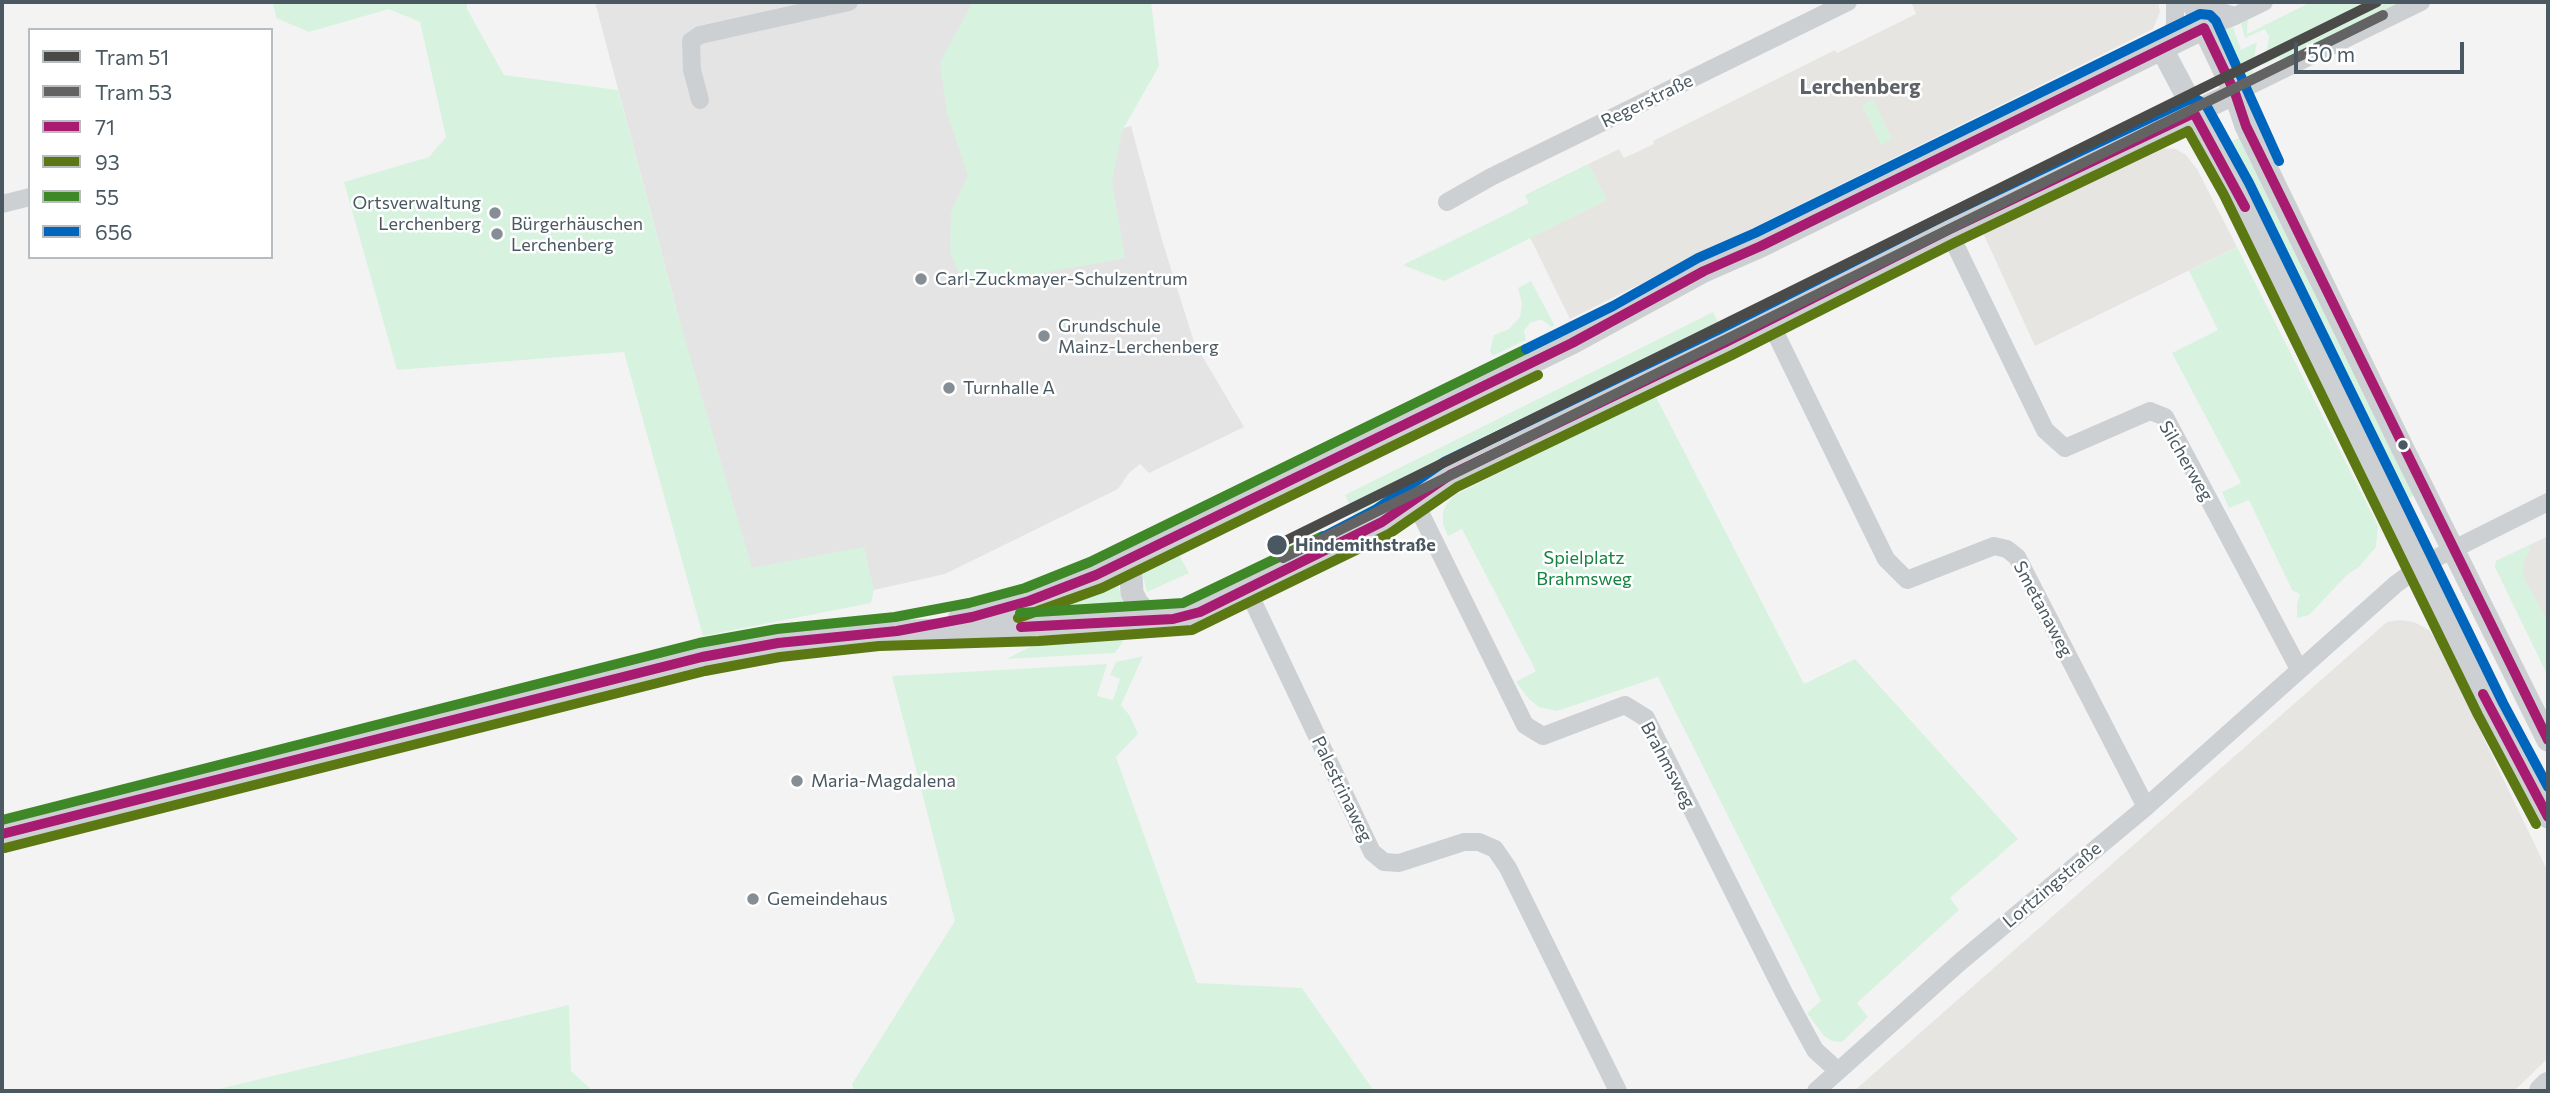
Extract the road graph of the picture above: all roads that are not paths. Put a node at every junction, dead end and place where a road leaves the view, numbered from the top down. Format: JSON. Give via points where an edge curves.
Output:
{"nodes":[{"id":1,"x":849,"y":2,"type":"edge"},
{"id":2,"x":1848,"y":2,"type":"edge"},
{"id":3,"x":2175,"y":2,"type":"edge"},
{"id":4,"x":2190,"y":2,"type":"edge"},
{"id":5,"x":2263,"y":2,"type":"edge"},
{"id":6,"x":2421,"y":2,"type":"edge"},
{"id":7,"x":2235,"y":16,"type":"junction"},
{"id":8,"x":2204,"y":28,"type":"junction"},
{"id":9,"x":2162,"y":49,"type":"junction"},
{"id":10,"x":2235,"y":93,"type":"junction"},
{"id":11,"x":700,"y":100,"type":"dead end"},
{"id":12,"x":2194,"y":113,"type":"junction"},
{"id":13,"x":28,"y":198,"type":"edge"},
{"id":14,"x":1447,"y":202,"type":"dead end"},
{"id":15,"x":2,"y":204,"type":"edge"},
{"id":16,"x":1948,"y":230,"type":"junction"},
{"id":17,"x":1769,"y":320,"type":"junction"},
{"id":18,"x":1414,"y":500,"type":"junction"},
{"id":19,"x":2548,"y":502,"type":"edge"},
{"id":20,"x":2453,"y":549,"type":"junction"},
{"id":21,"x":1136,"y":555,"type":"junction"},
{"id":22,"x":2422,"y":565,"type":"junction"},
{"id":23,"x":1247,"y":589,"type":"junction"},
{"id":24,"x":1154,"y":621,"type":"junction"},
{"id":25,"x":897,"y":631,"type":"junction"},
{"id":26,"x":2299,"y":669,"type":"junction"},
{"id":27,"x":2548,"y":740,"type":"edge"},
{"id":28,"x":2146,"y":807,"type":"junction"},
{"id":29,"x":2548,"y":817,"type":"edge"},
{"id":30,"x":2,"y":834,"type":"edge"},
{"id":31,"x":1838,"y":1071,"type":"junction"},
{"id":32,"x":2548,"y":1085,"type":"edge"},
{"id":33,"x":1618,"y":1091,"type":"edge"},
{"id":34,"x":1816,"y":1091,"type":"edge"},
{"id":35,"x":2542,"y":1091,"type":"edge"}],
"edges":[{"from":1,"to":11,"type":"street","via":[[700,35],[691,41]]},
{"from":2,"to":14,"type":"street","name":"Regerstraße"},
{"from":3,"to":9,"type":"street","via":[[2172,36]]},
{"from":4,"to":7,"type":"street"},
{"from":4,"to":8,"type":"street"},
{"from":5,"to":7,"type":"street"},
{"from":6,"to":10,"type":"street"},
{"from":7,"to":8,"type":"street"},
{"from":8,"to":9,"type":"street"},
{"from":8,"to":10,"type":"street"},
{"from":9,"to":12,"type":"street"},
{"from":9,"to":21,"type":"street"},
{"from":10,"to":12,"type":"street"},
{"from":10,"to":20,"type":"street","via":[[2246,125]]},
{"from":12,"to":16,"type":"street"},
{"from":12,"to":22,"type":"street"},
{"from":13,"to":15,"type":"street"},
{"from":16,"to":17,"type":"street"},
{"from":16,"to":26,"type":"street","name":"Silcherweg","via":[[2045,430],[2065,448],[2150,411],[2165,417]]},
{"from":17,"to":18,"type":"street","via":[[1451,475]]},
{"from":17,"to":28,"type":"street","name":"Smetanaweg","via":[[1886,559],[1907,580],[1994,546],[2007,548],[2017,557]]},
{"from":18,"to":23,"type":"street","via":[[1382,522]]},
{"from":18,"to":31,"type":"street","name":"Brahmsweg","via":[[1525,725],[1543,736],[1625,705],[1646,718],[1815,1050]]},
{"from":19,"to":20,"type":"street","name":"Lortzingstraße"},
{"from":20,"to":22,"type":"street","name":"Lortzingstraße"},
{"from":20,"to":27,"type":"street"},
{"from":21,"to":24,"type":"street","via":[[1132,593]]},
{"from":21,"to":25,"type":"street","via":[[1030,601]]},
{"from":22,"to":26,"type":"street","name":"Lortzingstraße"},
{"from":22,"to":29,"type":"street"},
{"from":23,"to":24,"type":"street","via":[[1187,617]]},
{"from":23,"to":33,"type":"street","name":"Palestrinaweg","via":[[1372,852],[1384,862],[1399,863],[1464,842],[1495,849]]},
{"from":24,"to":25,"type":"street"},
{"from":25,"to":30,"type":"street","via":[[778,643],[702,657]]},
{"from":26,"to":28,"type":"street","name":"Lortzingstraße"},
{"from":28,"to":31,"type":"street","name":"Lortzingstraße"},
{"from":31,"to":34,"type":"street","name":"Lortzingstraße"},
{"from":32,"to":35,"type":"main road"}]}
